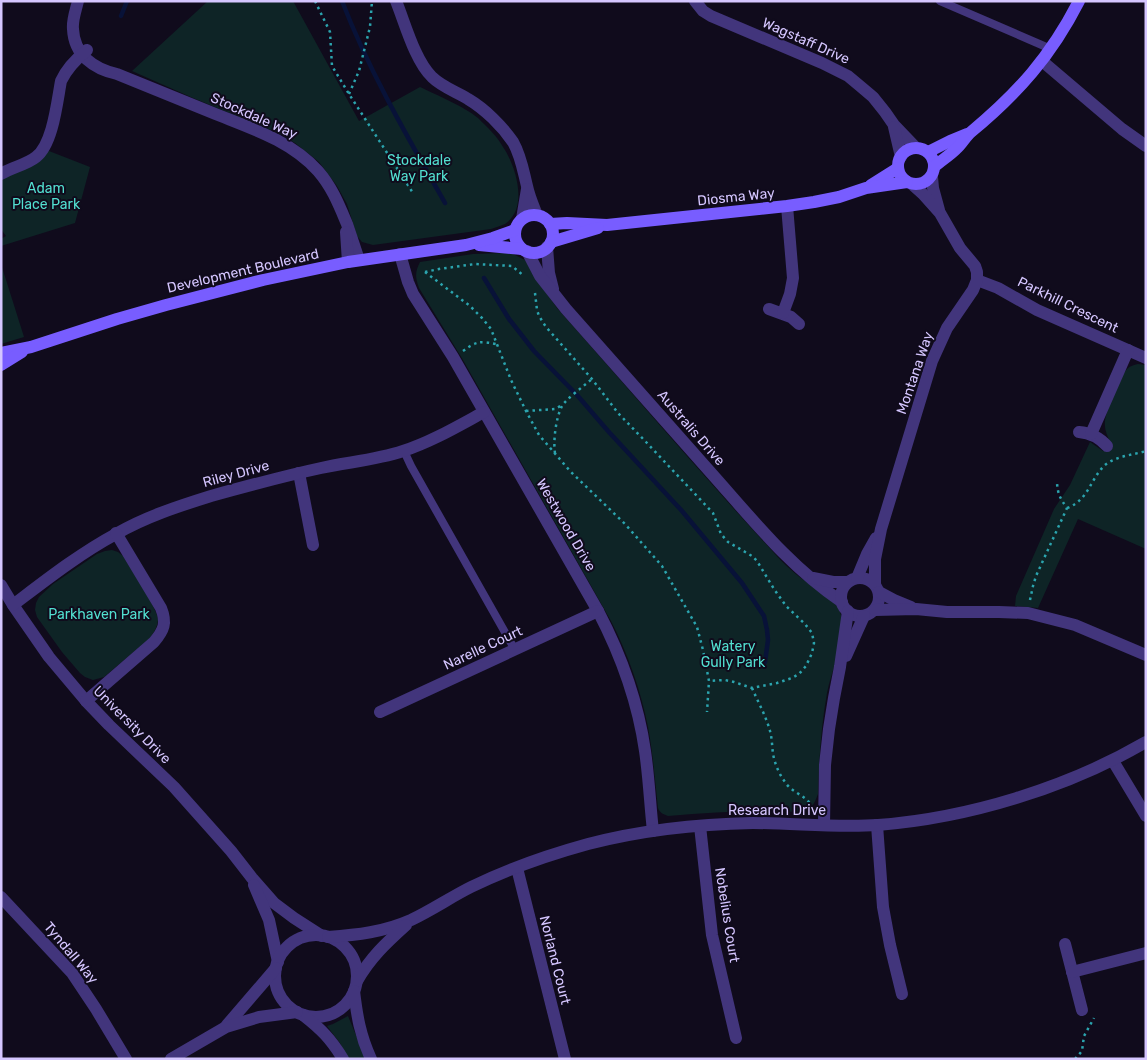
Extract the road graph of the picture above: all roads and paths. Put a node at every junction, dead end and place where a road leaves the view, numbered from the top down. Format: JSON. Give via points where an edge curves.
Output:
{"nodes":[{"id":1,"x":315,"y":1,"type":"edge"},
{"id":2,"x":372,"y":1,"type":"edge"},
{"id":3,"x":396,"y":1,"type":"edge"},
{"id":4,"x":695,"y":1,"type":"edge"},
{"id":5,"x":940,"y":1,"type":"edge"},
{"id":6,"x":1079,"y":1,"type":"edge"},
{"id":7,"x":77,"y":8,"type":"edge"},
{"id":8,"x":1051,"y":49,"type":"junction"},
{"id":9,"x":85,"y":53,"type":"junction"},
{"id":10,"x":1042,"y":61,"type":"junction"},
{"id":11,"x":349,"y":94,"type":"junction"},
{"id":12,"x":894,"y":125,"type":"junction"},
{"id":13,"x":969,"y":133,"type":"junction"},
{"id":14,"x":1146,"y":146,"type":"edge"},
{"id":15,"x":922,"y":150,"type":"junction"},
{"id":16,"x":899,"y":163,"type":"junction"},
{"id":17,"x":933,"y":171,"type":"junction"},
{"id":18,"x":1,"y":174,"type":"edge"},
{"id":19,"x":910,"y":183,"type":"junction"},
{"id":20,"x":527,"y":187,"type":"junction"},
{"id":21,"x":866,"y":188,"type":"junction"},
{"id":22,"x":413,"y":192,"type":"dead end"},
{"id":23,"x":787,"y":206,"type":"junction"},
{"id":24,"x":940,"y":212,"type":"junction"},
{"id":25,"x":536,"y":215,"type":"junction"},
{"id":26,"x":519,"y":224,"type":"junction"},
{"id":27,"x":550,"y":224,"type":"junction"},
{"id":28,"x":607,"y":225,"type":"junction"},
{"id":29,"x":466,"y":245,"type":"junction"},
{"id":30,"x":549,"y":245,"type":"junction"},
{"id":31,"x":524,"y":250,"type":"junction"},
{"id":32,"x":400,"y":254,"type":"junction"},
{"id":33,"x":353,"y":261,"type":"junction"},
{"id":34,"x":977,"y":280,"type":"junction"},
{"id":35,"x":530,"y":281,"type":"dead end"},
{"id":36,"x":532,"y":287,"type":"dead end"},
{"id":37,"x":555,"y":294,"type":"junction"},
{"id":38,"x":769,"y":309,"type":"dead end"},
{"id":39,"x":784,"y":314,"type":"junction"},
{"id":40,"x":799,"y":324,"type":"dead end"},
{"id":41,"x":496,"y":344,"type":"junction"},
{"id":42,"x":31,"y":347,"type":"junction"},
{"id":43,"x":1128,"y":350,"type":"junction"},
{"id":44,"x":1,"y":353,"type":"edge"},
{"id":45,"x":453,"y":357,"type":"junction"},
{"id":46,"x":1146,"y":358,"type":"edge"},
{"id":47,"x":1,"y":365,"type":"edge"},
{"id":48,"x":592,"y":379,"type":"junction"},
{"id":49,"x":562,"y":405,"type":"junction"},
{"id":50,"x":526,"y":411,"type":"junction"},
{"id":51,"x":484,"y":412,"type":"junction"},
{"id":52,"x":1107,"y":446,"type":"dead end"},
{"id":53,"x":404,"y":451,"type":"junction"},
{"id":54,"x":1146,"y":451,"type":"edge"},
{"id":55,"x":555,"y":454,"type":"junction"},
{"id":56,"x":299,"y":473,"type":"junction"},
{"id":57,"x":1057,"y":483,"type":"dead end"},
{"id":58,"x":1067,"y":508,"type":"junction"},
{"id":59,"x":881,"y":529,"type":"junction"},
{"id":60,"x":116,"y":533,"type":"junction"},
{"id":61,"x":314,"y":545,"type":"dead end"},
{"id":62,"x":810,"y":577,"type":"junction"},
{"id":63,"x":852,"y":580,"type":"junction"},
{"id":64,"x":1,"y":585,"type":"edge"},
{"id":65,"x":877,"y":588,"type":"junction"},
{"id":66,"x":13,"y":605,"type":"junction"},
{"id":67,"x":845,"y":606,"type":"junction"},
{"id":68,"x":916,"y":609,"type":"junction"},
{"id":69,"x":598,"y":611,"type":"junction"},
{"id":70,"x":869,"y":613,"type":"junction"},
{"id":71,"x":1028,"y":613,"type":"junction"},
{"id":72,"x":515,"y":650,"type":"junction"},
{"id":73,"x":1146,"y":655,"type":"edge"},
{"id":74,"x":840,"y":668,"type":"junction"},
{"id":75,"x":709,"y":681,"type":"junction"},
{"id":76,"x":752,"y":688,"type":"junction"},
{"id":77,"x":86,"y":701,"type":"junction"},
{"id":78,"x":380,"y":712,"type":"dead end"},
{"id":79,"x":707,"y":712,"type":"dead end"},
{"id":80,"x":1146,"y":742,"type":"edge"},
{"id":81,"x":1113,"y":761,"type":"junction"},
{"id":82,"x":811,"y":805,"type":"dead end"},
{"id":83,"x":1146,"y":816,"type":"edge"},
{"id":84,"x":824,"y":825,"type":"junction"},
{"id":85,"x":878,"y":825,"type":"junction"},
{"id":86,"x":700,"y":826,"type":"junction"},
{"id":87,"x":653,"y":831,"type":"junction"},
{"id":88,"x":517,"y":868,"type":"junction"},
{"id":89,"x":252,"y":878,"type":"junction"},
{"id":90,"x":1,"y":897,"type":"edge"},
{"id":91,"x":411,"y":920,"type":"junction"},
{"id":92,"x":325,"y":936,"type":"junction"},
{"id":93,"x":1065,"y":944,"type":"dead end"},
{"id":94,"x":1146,"y":953,"type":"edge"},
{"id":95,"x":277,"y":965,"type":"junction"},
{"id":96,"x":1072,"y":972,"type":"junction"},
{"id":97,"x":355,"y":987,"type":"junction"},
{"id":98,"x":902,"y":994,"type":"dead end"},
{"id":99,"x":1082,"y":1010,"type":"dead end"},
{"id":100,"x":299,"y":1012,"type":"junction"},
{"id":101,"x":226,"y":1027,"type":"junction"},
{"id":102,"x":736,"y":1038,"type":"dead end"},
{"id":103,"x":126,"y":1059,"type":"edge"},
{"id":104,"x":171,"y":1059,"type":"edge"},
{"id":105,"x":343,"y":1059,"type":"edge"},
{"id":106,"x":371,"y":1059,"type":"edge"},
{"id":107,"x":565,"y":1059,"type":"edge"}],
"edges":[{"from":1,"to":11,"type":"path","via":[[330,32],[332,66]]},
{"from":2,"to":11,"type":"path","via":[[370,26],[359,71]]},
{"from":3,"to":20,"type":"street","via":[[424,68],[433,78],[486,112],[502,128],[524,167]]},
{"from":4,"to":12,"type":"street","name":"Wagstaff Drive","via":[[711,16],[848,76],[873,97]]},
{"from":5,"to":8,"type":"lane"},
{"from":6,"to":8,"type":"street"},
{"from":7,"to":9,"type":"street","via":[[73,30],[77,45]]},
{"from":8,"to":10,"type":"street"},
{"from":9,"to":18,"type":"street","via":[[70,66],[61,81],[50,134],[42,151],[37,157]]},
{"from":9,"to":33,"type":"street","name":"Stockdale Way","via":[[93,65],[105,71],[262,132],[305,158],[328,184],[342,211],[354,240]]},
{"from":10,"to":13,"type":"street","via":[[1011,97]]},
{"from":10,"to":14,"type":"street"},
{"from":11,"to":22,"type":"path"},
{"from":12,"to":15,"type":"street","name":"Wagstaff Drive"},
{"from":12,"to":16,"type":"street","name":"Wagstaff Drive"},
{"from":13,"to":15,"type":"street"},
{"from":13,"to":17,"type":"street"},
{"from":15,"to":16,"type":"street","via":[[907,150]]},
{"from":15,"to":17,"type":"street","via":[[932,157]]},
{"from":16,"to":19,"type":"street","via":[[901,176]]},
{"from":16,"to":21,"type":"street","name":"Diosma Way"},
{"from":17,"to":19,"type":"street","via":[[924,184]]},
{"from":17,"to":24,"type":"street","via":[[933,188]]},
{"from":19,"to":21,"type":"street","name":"Diosma Way"},
{"from":19,"to":24,"type":"street"},
{"from":20,"to":25,"type":"street"},
{"from":20,"to":26,"type":"street"},
{"from":21,"to":23,"type":"street","name":"Diosma Way","via":[[839,197]]},
{"from":23,"to":28,"type":"street","name":"Diosma Way"},
{"from":23,"to":39,"type":"street","via":[[793,278]]},
{"from":24,"to":34,"type":"street","via":[[960,248],[975,266]]},
{"from":25,"to":26,"type":"street","via":[[530,215]]},
{"from":25,"to":27,"type":"street"},
{"from":26,"to":29,"type":"street","name":"Development Boulevard","via":[[493,238]]},
{"from":26,"to":31,"type":"street","via":[[516,240]]},
{"from":27,"to":28,"type":"street","name":"Diosma Way"},
{"from":27,"to":30,"type":"street","via":[[553,234]]},
{"from":28,"to":30,"type":"street","name":"Diosma Way"},
{"from":29,"to":31,"type":"street","name":"Development Boulevard"},
{"from":29,"to":32,"type":"street","name":"Development Boulevard"},
{"from":30,"to":31,"type":"street","via":[[539,252]]},
{"from":30,"to":37,"type":"street","name":"Australis Drive","via":[[549,274]]},
{"from":31,"to":37,"type":"street","name":"Australis Drive"},
{"from":32,"to":33,"type":"street","name":"Development Boulevard"},
{"from":32,"to":45,"type":"street","name":"Westwood Drive","via":[[413,294]]},
{"from":33,"to":42,"type":"street","name":"Development Boulevard","via":[[209,292]]},
{"from":34,"to":43,"type":"street","name":"Parkhill Crescent"},
{"from":34,"to":59,"type":"street","name":"Montana Way","via":[[936,351]]},
{"from":35,"to":41,"type":"path","via":[[512,266],[475,264],[425,272],[482,318]]},
{"from":36,"to":48,"type":"path","via":[[539,316],[546,327]]},
{"from":37,"to":62,"type":"street","name":"Australis Drive","via":[[753,521],[785,556]]},
{"from":38,"to":39,"type":"street"},
{"from":39,"to":40,"type":"street"},
{"from":41,"to":45,"type":"path","via":[[475,343]]},
{"from":41,"to":50,"type":"path"},
{"from":42,"to":44,"type":"street","name":"Development Boulevard"},
{"from":42,"to":47,"type":"street","name":"Development Boulevard"},
{"from":43,"to":46,"type":"street","name":"Parkhill Crescent"},
{"from":43,"to":52,"type":"street","via":[[1085,433],[1099,438]]},
{"from":45,"to":51,"type":"street","name":"Westwood Drive"},
{"from":48,"to":49,"type":"path"},
{"from":48,"to":76,"type":"path","via":[[618,414],[713,513],[721,534],[728,542],[752,556],[786,606],[812,633],[812,653],[799,674],[778,683]]},
{"from":49,"to":50,"type":"path","via":[[555,409]]},
{"from":49,"to":55,"type":"path","via":[[556,424]]},
{"from":50,"to":55,"type":"path","via":[[539,435]]},
{"from":51,"to":53,"type":"street","name":"Riley Drive"},
{"from":51,"to":69,"type":"street","name":"Westwood Drive"},
{"from":53,"to":56,"type":"street","name":"Riley Drive"},
{"from":53,"to":72,"type":"lane"},
{"from":54,"to":58,"type":"path","via":[[1106,464],[1084,497]]},
{"from":55,"to":75,"type":"path","via":[[662,566],[697,627]]},
{"from":56,"to":60,"type":"street","name":"Riley Drive","via":[[211,496]]},
{"from":56,"to":61,"type":"street"},
{"from":57,"to":58,"type":"path","via":[[1059,497]]},
{"from":58,"to":71,"type":"path","via":[[1034,581]]},
{"from":59,"to":63,"type":"street","name":"Montana Way"},
{"from":59,"to":65,"type":"street","name":"Montana Way","via":[[875,559]]},
{"from":60,"to":66,"type":"street","name":"Riley Drive","via":[[67,564]]},
{"from":60,"to":77,"type":"street","via":[[161,608],[165,623],[154,642]]},
{"from":62,"to":63,"type":"street","name":"Australis Drive","via":[[834,582]]},
{"from":62,"to":67,"type":"street","name":"Australis Drive"},
{"from":63,"to":65,"type":"street","via":[[866,578]]},
{"from":63,"to":67,"type":"street","via":[[842,591]]},
{"from":64,"to":66,"type":"street","name":"University Drive"},
{"from":65,"to":68,"type":"street","via":[[894,600]]},
{"from":65,"to":70,"type":"street","via":[[879,602]]},
{"from":66,"to":77,"type":"street","name":"University Drive","via":[[49,657]]},
{"from":67,"to":70,"type":"street","via":[[856,615]]},
{"from":67,"to":74,"type":"street"},
{"from":68,"to":70,"type":"street"},
{"from":68,"to":71,"type":"street"},
{"from":69,"to":72,"type":"street","name":"Narelle Court"},
{"from":69,"to":87,"type":"street","name":"Westwood Drive","via":[[612,638],[638,715]]},
{"from":70,"to":74,"type":"street"},
{"from":71,"to":73,"type":"street","via":[[1075,625]]},
{"from":72,"to":78,"type":"street","name":"Narelle Court"},
{"from":74,"to":84,"type":"street","via":[[826,756]]},
{"from":75,"to":76,"type":"path","via":[[725,680]]},
{"from":75,"to":79,"type":"path"},
{"from":76,"to":82,"type":"path","via":[[771,732],[777,768],[786,784]]},
{"from":77,"to":89,"type":"street","name":"University Drive","via":[[174,787]]},
{"from":80,"to":81,"type":"street","name":"Research Drive"},
{"from":81,"to":83,"type":"street"},
{"from":81,"to":85,"type":"street","name":"Research Drive","via":[[1017,798],[946,815]]},
{"from":84,"to":85,"type":"street","name":"Research Drive"},
{"from":84,"to":86,"type":"street","name":"Research Drive","via":[[755,823]]},
{"from":85,"to":98,"type":"street","via":[[884,907]]},
{"from":86,"to":87,"type":"street","name":"Research Drive"},
{"from":86,"to":102,"type":"street","name":"Nobelius Court","via":[[712,935]]},
{"from":87,"to":88,"type":"street","name":"Research Drive","via":[[587,844]]},
{"from":88,"to":91,"type":"street","name":"Research Drive","via":[[471,887]]},
{"from":88,"to":107,"type":"street","name":"Norland Court"},
{"from":89,"to":92,"type":"street","name":"University Drive","via":[[283,910]]},
{"from":89,"to":95,"type":"street","name":"University Drive","via":[[269,920]]},
{"from":90,"to":103,"type":"street","name":"Tyndall Way","via":[[72,973]]},
{"from":91,"to":92,"type":"street","name":"Research Drive","via":[[376,932]]},
{"from":91,"to":97,"type":"street","name":"Research Drive","via":[[372,958]]},
{"from":92,"to":95,"type":"street","via":[[307,936],[292,943],[281,954]]},
{"from":92,"to":97,"type":"street","via":[[341,944],[351,955],[357,974]]},
{"from":93,"to":96,"type":"street"},
{"from":94,"to":96,"type":"street"},
{"from":95,"to":100,"type":"street","via":[[277,988],[288,1006]]},
{"from":95,"to":101,"type":"street"},
{"from":96,"to":99,"type":"street"},
{"from":97,"to":100,"type":"street","via":[[344,1006],[328,1015],[309,1016]]},
{"from":97,"to":106,"type":"street","via":[[358,1022]]},
{"from":100,"to":101,"type":"street","via":[[259,1017]]},
{"from":100,"to":105,"type":"street","via":[[330,1038]]},
{"from":101,"to":104,"type":"street"}]}
